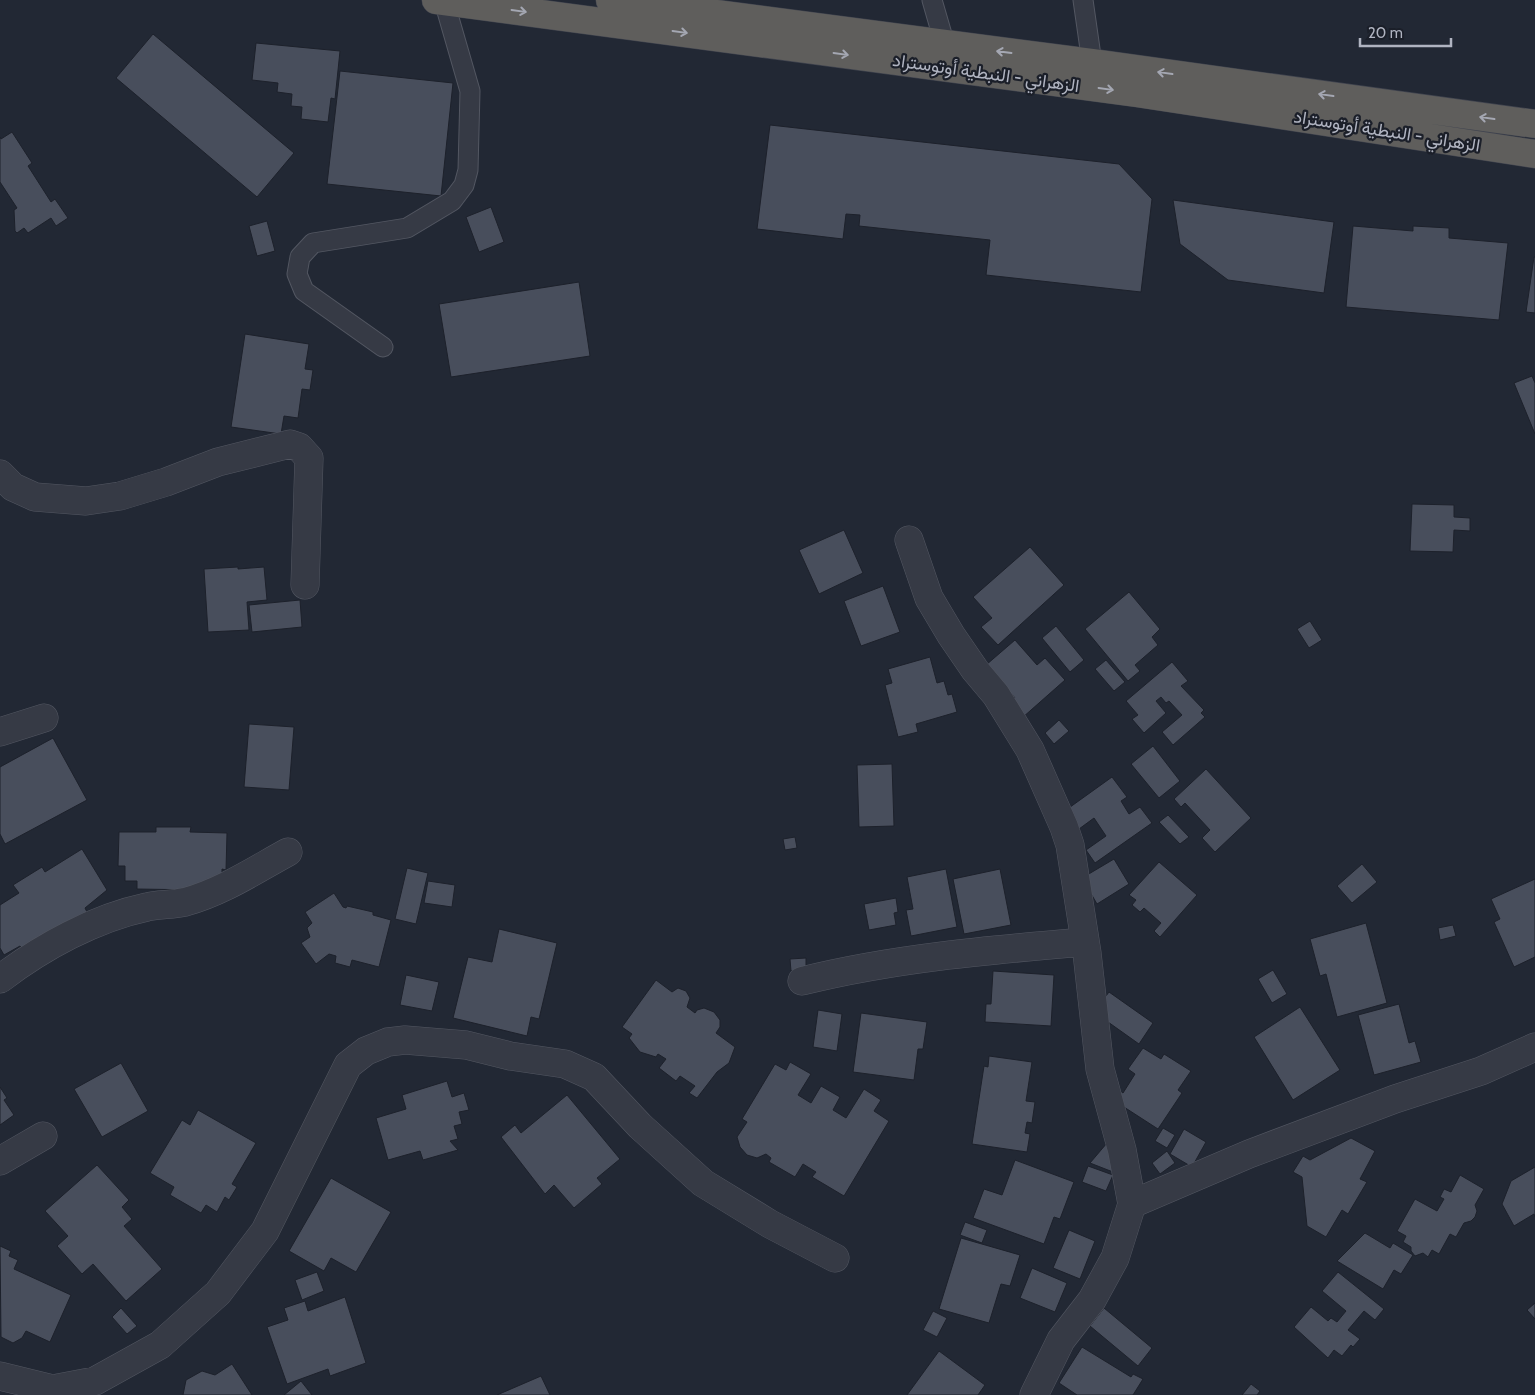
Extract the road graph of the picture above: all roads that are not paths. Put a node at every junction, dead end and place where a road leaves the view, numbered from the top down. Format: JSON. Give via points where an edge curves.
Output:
{"nodes":[{"id":1,"x":610,"y":0,"type":"edge"},
{"id":2,"x":932,"y":0,"type":"edge"},
{"id":3,"x":1083,"y":0,"type":"edge"},
{"id":4,"x":440,"y":1,"type":"edge"},
{"id":5,"x":945,"y":45,"type":"junction"},
{"id":6,"x":1092,"y":63,"type":"junction"},
{"id":7,"x":1535,"y":124,"type":"edge"},
{"id":8,"x":1535,"y":154,"type":"edge"},
{"id":9,"x":383,"y":347,"type":"dead end"},
{"id":10,"x":0,"y":474,"type":"edge"},
{"id":11,"x":909,"y":540,"type":"dead end"},
{"id":12,"x":305,"y":585,"type":"dead end"},
{"id":13,"x":44,"y":718,"type":"dead end"},
{"id":14,"x":0,"y":732,"type":"edge"},
{"id":15,"x":288,"y":852,"type":"dead end"},
{"id":16,"x":1084,"y":942,"type":"junction"},
{"id":17,"x":0,"y":979,"type":"edge"},
{"id":18,"x":802,"y":981,"type":"dead end"},
{"id":19,"x":1535,"y":1047,"type":"edge"},
{"id":20,"x":43,"y":1136,"type":"dead end"},
{"id":21,"x":0,"y":1161,"type":"edge"},
{"id":22,"x":1132,"y":1204,"type":"junction"},
{"id":23,"x":834,"y":1258,"type":"dead end"},
{"id":24,"x":0,"y":1376,"type":"edge"},
{"id":25,"x":1034,"y":1395,"type":"edge"}],
"edges":[{"from":1,"to":5,"type":"highway","name":"الزهراني - النبطية أوتوستراد"},
{"from":2,"to":5,"type":"lane"},
{"from":3,"to":6,"type":"lane"},
{"from":4,"to":8,"type":"highway","name":"الزهراني - النبطية أوتوستراد","one_way":true,"via":[[1137,93]]},
{"from":4,"to":9,"type":"lane","via":[[470,92],[468,170],[464,185],[452,201],[407,228],[313,243],[300,257],[297,274],[304,290]]},
{"from":6,"to":5,"type":"highway","name":"الزهراني - النبطية أوتوستراد","one_way":true},
{"from":7,"to":6,"type":"highway","name":"الزهراني - النبطية أوتوستراد","one_way":true},
{"from":10,"to":12,"type":"street","via":[[13,487],[35,497],[86,502],[120,496],[218,462],[264,450],[290,444],[299,447],[310,458]]},
{"from":11,"to":16,"type":"street","via":[[929,598],[1030,750],[1064,827],[1070,845]]},
{"from":13,"to":14,"type":"street"},
{"from":15,"to":17,"type":"street","via":[[229,885],[184,902],[147,906],[114,916],[80,931]]},
{"from":16,"to":18,"type":"street","via":[[981,950],[843,971]]},
{"from":16,"to":22,"type":"street","via":[[1100,1069],[1122,1150]]},
{"from":19,"to":22,"type":"street","via":[[1482,1071],[1395,1099],[1249,1154]]},
{"from":20,"to":21,"type":"street"},
{"from":22,"to":25,"type":"street","via":[[1115,1258],[1092,1300],[1061,1340]]},
{"from":23,"to":24,"type":"street","via":[[764,1221],[703,1183],[640,1126],[594,1077],[565,1064],[510,1056],[466,1045],[405,1040],[388,1042],[366,1051],[348,1065],[266,1231],[218,1293],[160,1345],[95,1381],[53,1389]]}]}
